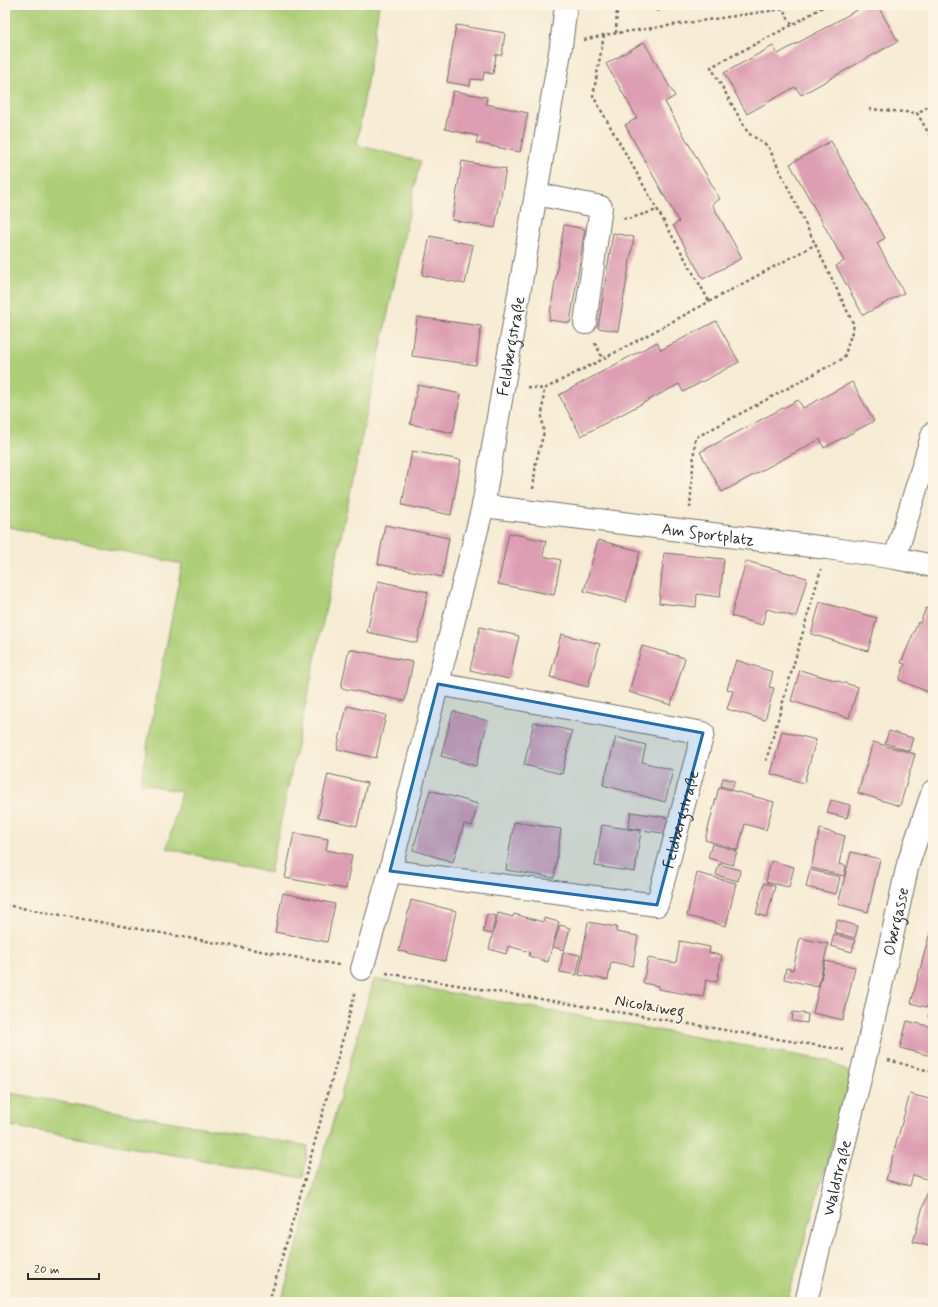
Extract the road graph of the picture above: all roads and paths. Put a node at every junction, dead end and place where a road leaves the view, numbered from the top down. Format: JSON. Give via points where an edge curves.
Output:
{"nodes":[{"id":1,"x":566,"y":5,"type":"edge"},
{"id":2,"x":617,"y":5,"type":"edge"},
{"id":3,"x":816,"y":5,"type":"edge"},
{"id":4,"x":826,"y":5,"type":"edge"},
{"id":5,"x":818,"y":10,"type":"junction"},
{"id":6,"x":792,"y":25,"type":"junction"},
{"id":7,"x":616,"y":33,"type":"junction"},
{"id":8,"x":604,"y":35,"type":"junction"},
{"id":9,"x":561,"y":46,"type":"junction"},
{"id":10,"x":933,"y":104,"type":"edge"},
{"id":11,"x":869,"y":109,"type":"dead end"},
{"id":12,"x":917,"y":113,"type":"junction"},
{"id":13,"x":933,"y":141,"type":"edge"},
{"id":14,"x":536,"y":194,"type":"junction"},
{"id":15,"x":657,"y":210,"type":"junction"},
{"id":16,"x":600,"y":214,"type":"junction"},
{"id":17,"x":816,"y":244,"type":"junction"},
{"id":18,"x":709,"y":301,"type":"junction"},
{"id":19,"x":585,"y":323,"type":"dead end"},
{"id":20,"x":504,"y":385,"type":"junction"},
{"id":21,"x":544,"y":389,"type":"junction"},
{"id":22,"x":933,"y":432,"type":"edge"},
{"id":23,"x":483,"y":506,"type":"junction"},
{"id":24,"x":530,"y":512,"type":"junction"},
{"id":25,"x":689,"y":531,"type":"junction"},
{"id":26,"x":827,"y":548,"type":"junction"},
{"id":27,"x":894,"y":558,"type":"junction"},
{"id":28,"x":933,"y":566,"type":"edge"},
{"id":29,"x":438,"y":684,"type":"junction"},
{"id":30,"x":766,"y":761,"type":"dead end"},
{"id":31,"x":933,"y":791,"type":"edge"},
{"id":32,"x":390,"y":871,"type":"junction"},
{"id":33,"x":5,"y":905,"type":"edge"},
{"id":34,"x":362,"y":969,"type":"junction"},
{"id":35,"x":866,"y":1054,"type":"junction"},
{"id":36,"x":933,"y":1072,"type":"edge"},
{"id":37,"x":269,"y":1302,"type":"edge"},
{"id":38,"x":806,"y":1302,"type":"edge"}],
"edges":[{"from":1,"to":9,"type":"street","name":"Feldbergstraße"},
{"from":2,"to":7,"type":"path"},
{"from":3,"to":5,"type":"path"},
{"from":4,"to":5,"type":"path"},
{"from":5,"to":6,"type":"path"},
{"from":6,"to":7,"type":"path","via":[[783,9]]},
{"from":6,"to":17,"type":"path","via":[[711,67],[748,133],[768,146]]},
{"from":7,"to":8,"type":"path"},
{"from":8,"to":9,"type":"path"},
{"from":8,"to":15,"type":"path","via":[[593,96]]},
{"from":9,"to":14,"type":"street","name":"Feldbergstraße"},
{"from":10,"to":12,"type":"path"},
{"from":11,"to":12,"type":"path"},
{"from":12,"to":13,"type":"path"},
{"from":14,"to":16,"type":"street","via":[[601,207]]},
{"from":14,"to":20,"type":"street","name":"Feldbergstraße"},
{"from":15,"to":16,"type":"path","via":[[628,219]]},
{"from":15,"to":18,"type":"path"},
{"from":16,"to":19,"type":"street"},
{"from":17,"to":18,"type":"path"},
{"from":17,"to":25,"type":"path","via":[[854,325],[844,358],[695,438]]},
{"from":18,"to":21,"type":"path"},
{"from":20,"to":21,"type":"path"},
{"from":20,"to":23,"type":"street","name":"Feldbergstraße"},
{"from":21,"to":24,"type":"path","via":[[544,432],[536,462]]},
{"from":22,"to":27,"type":"street"},
{"from":23,"to":24,"type":"street","name":"Am Sportplatz"},
{"from":23,"to":29,"type":"street","name":"Feldbergstraße"},
{"from":24,"to":25,"type":"street","name":"Am Sportplatz"},
{"from":25,"to":26,"type":"street","name":"Am Sportplatz"},
{"from":26,"to":27,"type":"street","name":"Am Sportplatz"},
{"from":26,"to":30,"type":"path"},
{"from":27,"to":28,"type":"street","name":"Am Sportplatz"},
{"from":29,"to":32,"type":"street","name":"Feldbergstraße"},
{"from":29,"to":32,"type":"street","name":"Feldbergstraße","via":[[703,733],[657,906]]},
{"from":31,"to":35,"type":"street","name":"Obergasse","via":[[908,864]]},
{"from":32,"to":34,"type":"street","name":"Feldbergstraße"},
{"from":33,"to":34,"type":"path","name":"Nicolaiweg"},
{"from":34,"to":35,"type":"path","name":"Nicolaiweg"},
{"from":34,"to":37,"type":"path"},
{"from":35,"to":36,"type":"path","name":"Nicolaiweg"},
{"from":35,"to":38,"type":"street","name":"Waldstraße"}]}
